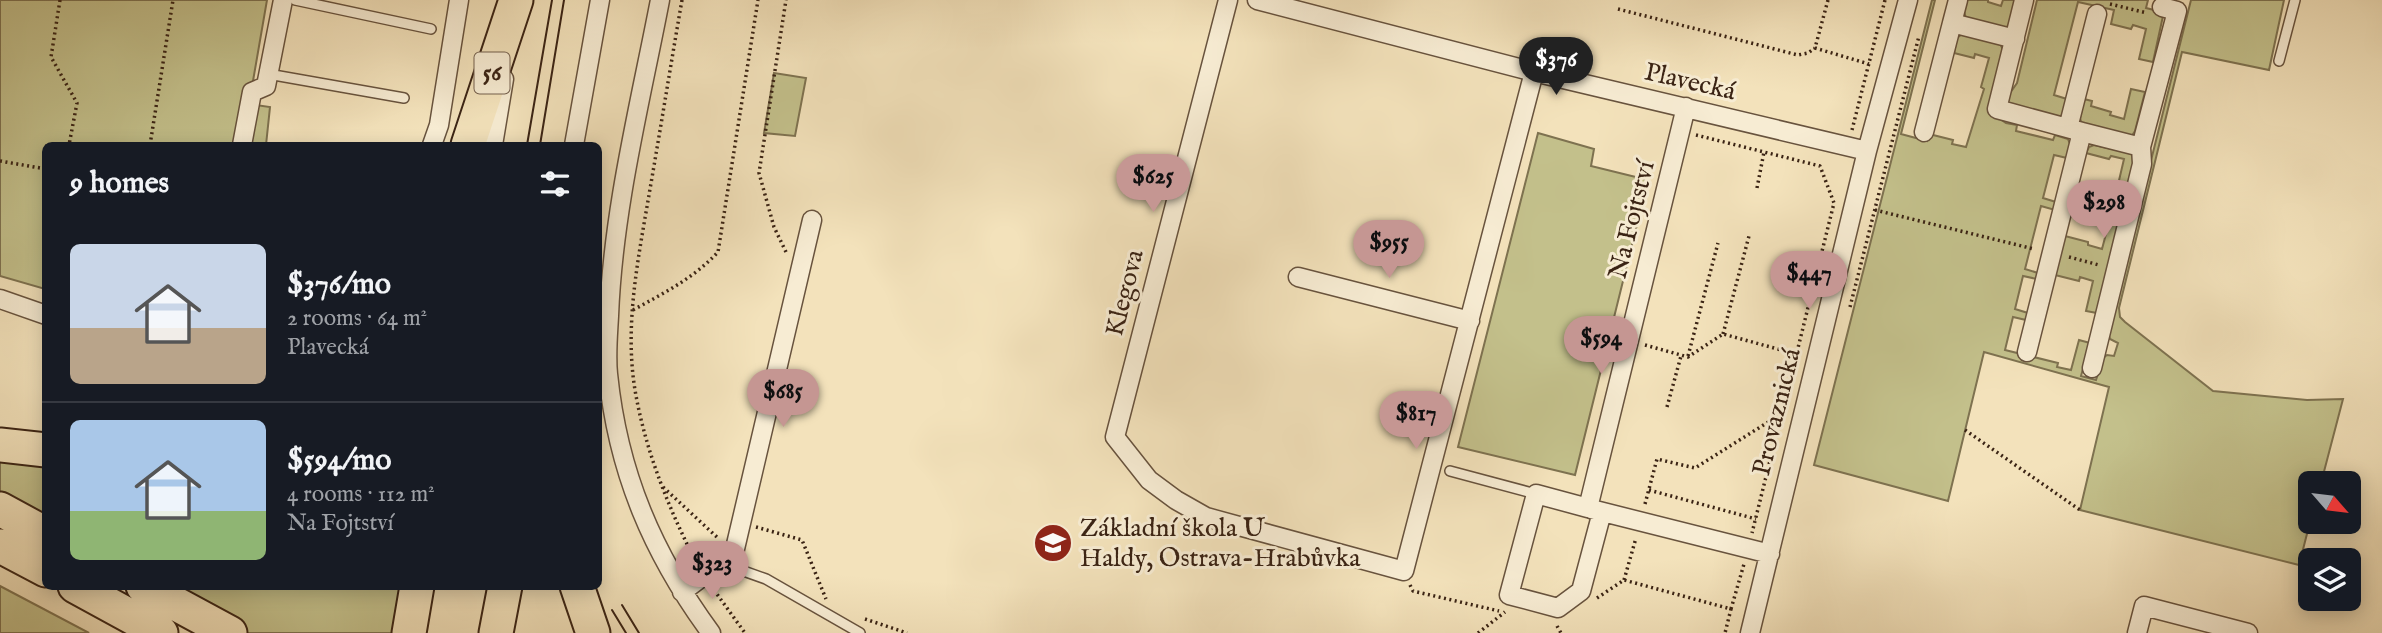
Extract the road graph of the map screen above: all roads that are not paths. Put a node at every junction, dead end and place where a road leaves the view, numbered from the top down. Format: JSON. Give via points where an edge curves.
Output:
{"nodes":[{"id":1,"x":283,"y":0,"type":"edge"},
{"id":2,"x":295,"y":0,"type":"edge"},
{"id":3,"x":459,"y":0,"type":"edge"},
{"id":4,"x":516,"y":0,"type":"edge"},
{"id":5,"x":600,"y":0,"type":"edge"},
{"id":6,"x":660,"y":0,"type":"edge"},
{"id":7,"x":1228,"y":0,"type":"edge"},
{"id":8,"x":1256,"y":0,"type":"edge"},
{"id":9,"x":1908,"y":0,"type":"edge"},
{"id":10,"x":1958,"y":0,"type":"edge"},
{"id":11,"x":2025,"y":0,"type":"edge"},
{"id":12,"x":2295,"y":0,"type":"edge"},
{"id":13,"x":2101,"y":8,"type":"road end"},
{"id":14,"x":2161,"y":12,"type":"road end"},
{"id":15,"x":1952,"y":23,"type":"junction"},
{"id":16,"x":432,"y":29,"type":"dead end"},
{"id":17,"x":2015,"y":40,"type":"junction"},
{"id":18,"x":2279,"y":61,"type":"dead end"},
{"id":19,"x":1534,"y":72,"type":"junction"},
{"id":20,"x":268,"y":74,"type":"junction"},
{"id":21,"x":404,"y":98,"type":"dead end"},
{"id":22,"x":1686,"y":107,"type":"junction"},
{"id":23,"x":2075,"y":130,"type":"junction"},
{"id":24,"x":1924,"y":132,"type":"dead end"},
{"id":25,"x":243,"y":142,"type":"edge"},
{"id":26,"x":433,"y":142,"type":"edge"},
{"id":27,"x":469,"y":142,"type":"edge"},
{"id":28,"x":493,"y":142,"type":"edge"},
{"id":29,"x":575,"y":142,"type":"edge"},
{"id":30,"x":2141,"y":148,"type":"junction"},
{"id":31,"x":1867,"y":151,"type":"junction"},
{"id":32,"x":812,"y":220,"type":"dead end"},
{"id":33,"x":1298,"y":277,"type":"dead end"},
{"id":34,"x":0,"y":299,"type":"edge"},
{"id":35,"x":42,"y":315,"type":"edge"},
{"id":36,"x":1470,"y":321,"type":"junction"},
{"id":37,"x":2027,"y":352,"type":"dead end"},
{"id":38,"x":2092,"y":368,"type":"dead end"},
{"id":39,"x":0,"y":445,"type":"edge"},
{"id":40,"x":42,"y":450,"type":"edge"},
{"id":41,"x":1450,"y":471,"type":"dead end"},
{"id":42,"x":1536,"y":494,"type":"junction"},
{"id":43,"x":0,"y":509,"type":"edge"},
{"id":44,"x":1595,"y":510,"type":"junction"},
{"id":45,"x":42,"y":532,"type":"edge"},
{"id":46,"x":0,"y":546,"type":"edge"},
{"id":47,"x":1770,"y":554,"type":"junction"},
{"id":48,"x":727,"y":558,"type":"junction"},
{"id":49,"x":42,"y":568,"type":"edge"},
{"id":50,"x":82,"y":590,"type":"edge"},
{"id":51,"x":150,"y":590,"type":"edge"},
{"id":52,"x":416,"y":590,"type":"edge"},
{"id":53,"x":504,"y":590,"type":"edge"},
{"id":54,"x":578,"y":590,"type":"edge"},
{"id":55,"x":682,"y":592,"type":"junction"},
{"id":56,"x":410,"y":629,"type":"edge"},
{"id":57,"x":161,"y":633,"type":"edge"},
{"id":58,"x":230,"y":633,"type":"edge"},
{"id":59,"x":496,"y":633,"type":"edge"},
{"id":60,"x":593,"y":633,"type":"edge"},
{"id":61,"x":711,"y":633,"type":"edge"},
{"id":62,"x":860,"y":633,"type":"edge"},
{"id":63,"x":1750,"y":633,"type":"edge"},
{"id":64,"x":2137,"y":633,"type":"edge"},
{"id":65,"x":2248,"y":633,"type":"edge"}],
"edges":[{"from":1,"to":20,"type":"street"},
{"from":2,"to":16,"type":"lane"},
{"from":3,"to":26,"type":"street"},
{"from":4,"to":27,"type":"highway","number":"56"},
{"from":4,"to":28,"type":"street"},
{"from":5,"to":29,"type":"street"},
{"from":6,"to":55,"type":"street","via":[[611,272],[607,372],[618,437],[642,515]]},
{"from":7,"to":36,"type":"street","name":"Klegova","via":[[1115,437],[1149,480],[1206,517],[1404,571]]},
{"from":8,"to":19,"type":"street","name":"Plavecká"},
{"from":9,"to":31,"type":"street","name":"Provaznická"},
{"from":10,"to":15,"type":"street"},
{"from":11,"to":17,"type":"street"},
{"from":12,"to":18,"type":"lane"},
{"from":13,"to":23,"type":"street"},
{"from":14,"to":30,"type":"street","via":[[2177,11]]},
{"from":15,"to":17,"type":"street"},
{"from":15,"to":24,"type":"street"},
{"from":17,"to":23,"type":"street","via":[[1997,110]]},
{"from":19,"to":22,"type":"street","name":"Plavecká"},
{"from":19,"to":36,"type":"street"},
{"from":20,"to":21,"type":"lane"},
{"from":20,"to":25,"type":"street","via":[[266,86],[252,92]]},
{"from":22,"to":31,"type":"street","name":"Plavecká"},
{"from":22,"to":44,"type":"street","name":"Na Fojtství","via":[[1629,340]]},
{"from":23,"to":30,"type":"street"},
{"from":23,"to":37,"type":"street","via":[[2052,253]]},
{"from":30,"to":38,"type":"street","via":[[2142,164]]},
{"from":31,"to":47,"type":"street","name":"Provaznická"},
{"from":32,"to":48,"type":"street","via":[[741,523]]},
{"from":33,"to":36,"type":"street"},
{"from":34,"to":35,"type":"street"},
{"from":39,"to":40,"type":"highway"},
{"from":41,"to":42,"type":"lane"},
{"from":42,"to":44,"type":"street"},
{"from":42,"to":44,"type":"street","name":"Na Fojtství","via":[[1509,595],[1558,608],[1581,591]]},
{"from":43,"to":45,"type":"highway"},
{"from":44,"to":47,"type":"street"},
{"from":46,"to":49,"type":"highway"},
{"from":47,"to":63,"type":"street","name":"Provaznická"},
{"from":48,"to":55,"type":"street"},
{"from":48,"to":62,"type":"lane"},
{"from":50,"to":57,"type":"highway"},
{"from":51,"to":58,"type":"highway"},
{"from":52,"to":56,"type":"highway"},
{"from":53,"to":59,"type":"highway"},
{"from":54,"to":60,"type":"highway"},
{"from":55,"to":61,"type":"street"},
{"from":64,"to":65,"type":"street","via":[[2144,606]]}]}
